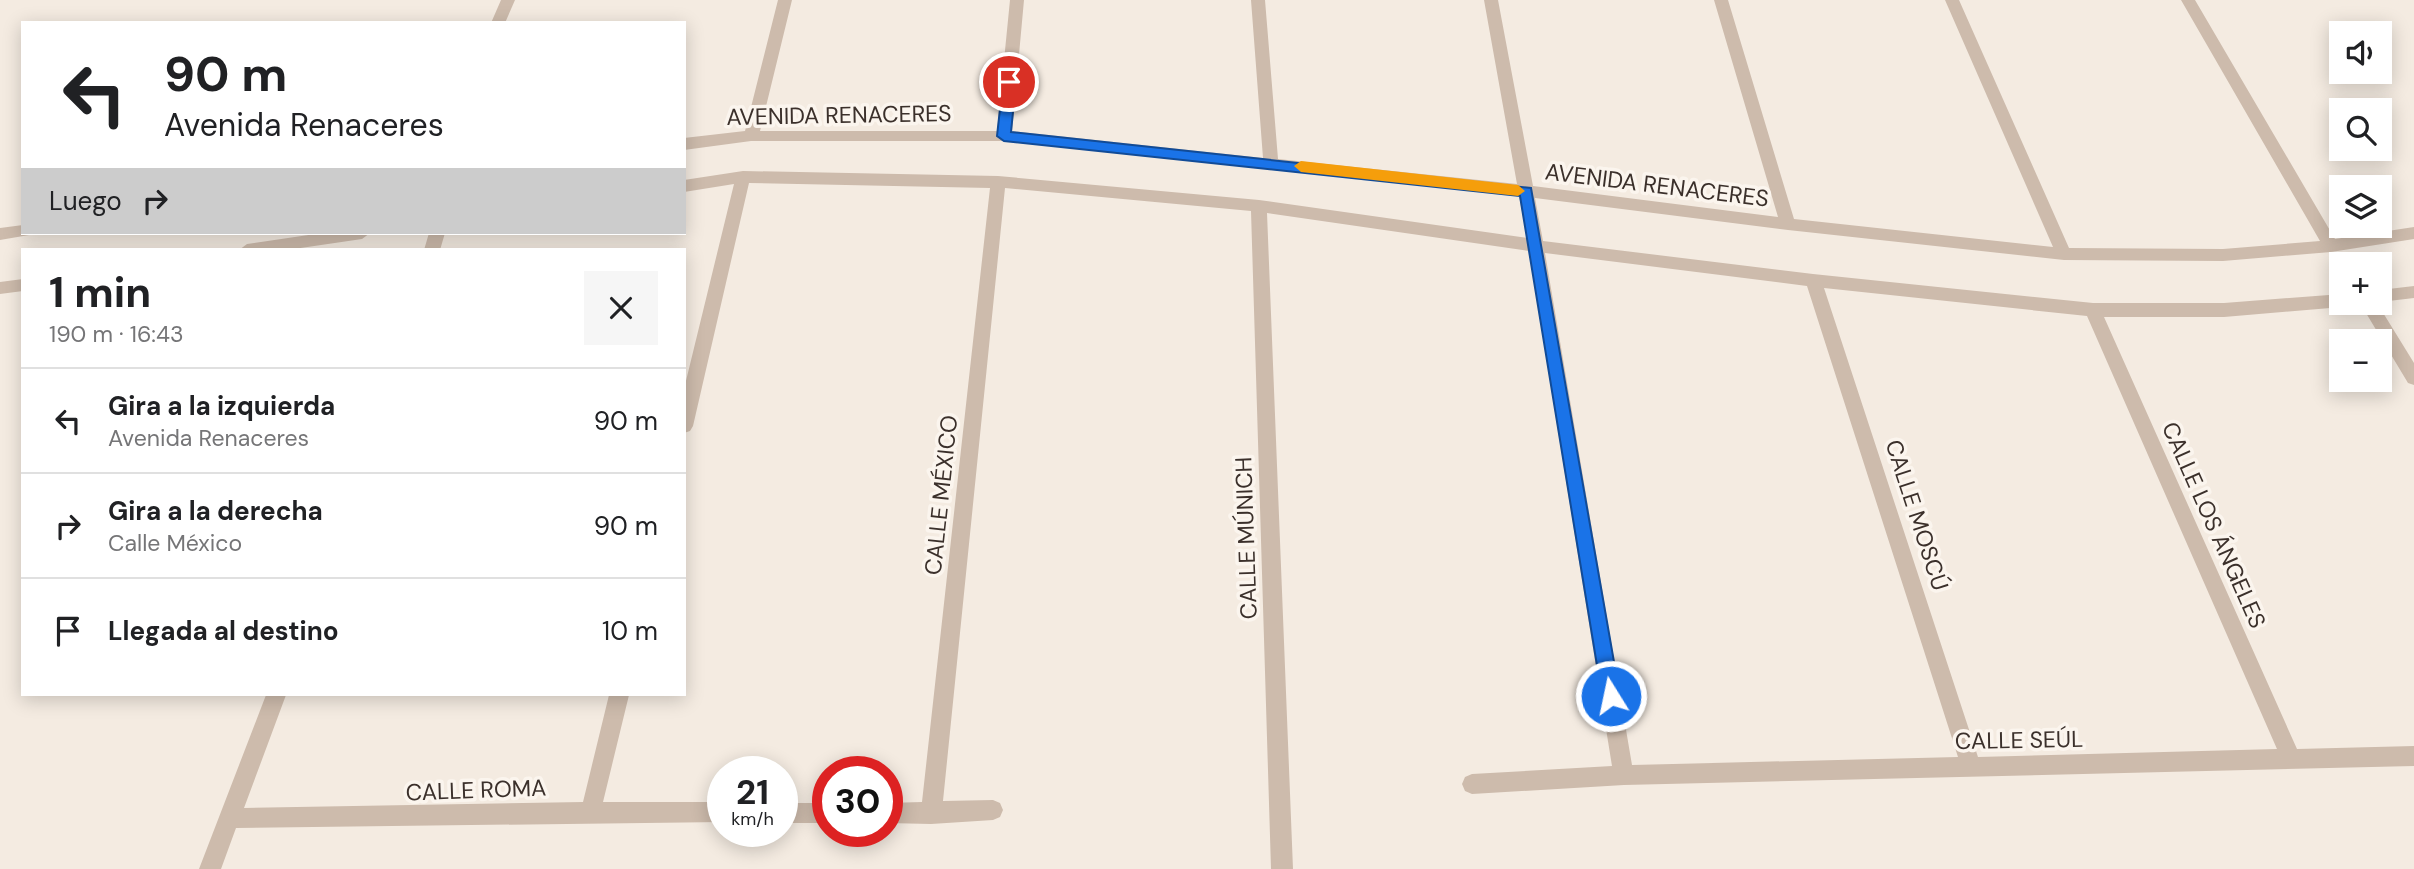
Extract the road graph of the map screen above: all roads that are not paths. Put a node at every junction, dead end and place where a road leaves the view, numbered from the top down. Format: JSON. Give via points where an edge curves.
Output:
{"nodes":[{"id":1,"x":508,"y":0,"type":"edge"},
{"id":2,"x":785,"y":0,"type":"edge"},
{"id":3,"x":1017,"y":0,"type":"edge"},
{"id":4,"x":1258,"y":0,"type":"edge"},
{"id":5,"x":1491,"y":0,"type":"edge"},
{"id":6,"x":1721,"y":0,"type":"edge"},
{"id":7,"x":1952,"y":0,"type":"edge"},
{"id":8,"x":2188,"y":0,"type":"edge"},
{"id":9,"x":499,"y":21,"type":"edge"},
{"id":10,"x":751,"y":136,"type":"junction"},
{"id":11,"x":1004,"y":136,"type":"junction"},
{"id":12,"x":686,"y":144,"type":"edge"},
{"id":13,"x":1270,"y":163,"type":"junction"},
{"id":14,"x":743,"y":177,"type":"junction"},
{"id":15,"x":998,"y":182,"type":"junction"},
{"id":16,"x":686,"y":186,"type":"edge"},
{"id":17,"x":1526,"y":191,"type":"junction"},
{"id":18,"x":1259,"y":206,"type":"junction"},
{"id":19,"x":1788,"y":224,"type":"junction"},
{"id":20,"x":21,"y":231,"type":"edge"},
{"id":21,"x":2414,"y":233,"type":"edge"},
{"id":22,"x":0,"y":234,"type":"edge"},
{"id":23,"x":348,"y":235,"type":"edge"},
{"id":24,"x":1536,"y":246,"type":"junction"},
{"id":25,"x":2331,"y":246,"type":"junction"},
{"id":26,"x":261,"y":248,"type":"edge"},
{"id":27,"x":2064,"y":254,"type":"junction"},
{"id":28,"x":1813,"y":280,"type":"junction"},
{"id":29,"x":21,"y":285,"type":"edge"},
{"id":30,"x":0,"y":288,"type":"edge"},
{"id":31,"x":2414,"y":292,"type":"edge"},
{"id":32,"x":2392,"y":295,"type":"edge"},
{"id":33,"x":2329,"y":301,"type":"edge"},
{"id":34,"x":2093,"y":310,"type":"junction"},
{"id":35,"x":2375,"y":315,"type":"edge"},
{"id":36,"x":2414,"y":378,"type":"edge"},
{"id":37,"x":686,"y":418,"type":"edge"},
{"id":38,"x":276,"y":696,"type":"edge"},
{"id":39,"x":619,"y":696,"type":"edge"},
{"id":40,"x":2414,"y":756,"type":"edge"},
{"id":41,"x":2291,"y":759,"type":"junction"},
{"id":42,"x":1971,"y":765,"type":"junction"},
{"id":43,"x":1624,"y":775,"type":"junction"},
{"id":44,"x":1472,"y":784,"type":"dead end"},
{"id":45,"x":993,"y":810,"type":"dead end"},
{"id":46,"x":590,"y":811,"type":"junction"},
{"id":47,"x":707,"y":812,"type":"edge"},
{"id":48,"x":903,"y":813,"type":"edge"},
{"id":49,"x":931,"y":814,"type":"junction"},
{"id":50,"x":230,"y":818,"type":"junction"},
{"id":51,"x":210,"y":869,"type":"edge"},
{"id":52,"x":1282,"y":869,"type":"edge"}],
"edges":[{"from":1,"to":9,"type":"street"},
{"from":2,"to":10,"type":"street"},
{"from":3,"to":11,"type":"street"},
{"from":4,"to":13,"type":"street"},
{"from":5,"to":17,"type":"street"},
{"from":6,"to":19,"type":"street"},
{"from":7,"to":27,"type":"street"},
{"from":8,"to":25,"type":"street"},
{"from":10,"to":11,"type":"street","name":"AVENIDA RENACERES"},
{"from":10,"to":12,"type":"street","name":"AVENIDA RENACERES"},
{"from":11,"to":13,"type":"street","name":"AVENIDA RENACERES"},
{"from":13,"to":17,"type":"street","name":"AVENIDA RENACERES"},
{"from":14,"to":15,"type":"street"},
{"from":14,"to":16,"type":"street"},
{"from":14,"to":37,"type":"street"},
{"from":15,"to":18,"type":"street"},
{"from":15,"to":49,"type":"street","name":"CALLE MÉXICO"},
{"from":17,"to":19,"type":"street","name":"AVENIDA RENACERES"},
{"from":17,"to":24,"type":"street"},
{"from":18,"to":24,"type":"street"},
{"from":18,"to":52,"type":"street","name":"CALLE MÚNICH"},
{"from":19,"to":27,"type":"street","name":"AVENIDA RENACERES"},
{"from":20,"to":22,"type":"street"},
{"from":21,"to":25,"type":"street","name":"AVENIDA RENACERES"},
{"from":23,"to":26,"type":"street"},
{"from":24,"to":28,"type":"street"},
{"from":24,"to":43,"type":"street"},
{"from":25,"to":27,"type":"street","name":"AVENIDA RENACERES","via":[[2223,255]]},
{"from":28,"to":34,"type":"street"},
{"from":28,"to":42,"type":"street","name":"CALLE MOSCÚ"},
{"from":29,"to":30,"type":"street"},
{"from":31,"to":32,"type":"street"},
{"from":33,"to":34,"type":"street","via":[[2224,310]]},
{"from":34,"to":41,"type":"street","name":"CALLE LOS ÁNGELES"},
{"from":35,"to":36,"type":"street"},
{"from":38,"to":50,"type":"street"},
{"from":39,"to":46,"type":"street"},
{"from":40,"to":41,"type":"street","name":"CALLE SEÚL"},
{"from":41,"to":42,"type":"street","name":"CALLE SEÚL"},
{"from":42,"to":43,"type":"street","name":"CALLE SEÚL"},
{"from":43,"to":44,"type":"street","name":"CALLE SEÚL"},
{"from":45,"to":49,"type":"street"},
{"from":46,"to":47,"type":"street","name":"CALLE ROMA"},
{"from":46,"to":50,"type":"street","name":"CALLE ROMA"},
{"from":48,"to":49,"type":"street"},
{"from":50,"to":51,"type":"street"}]}
